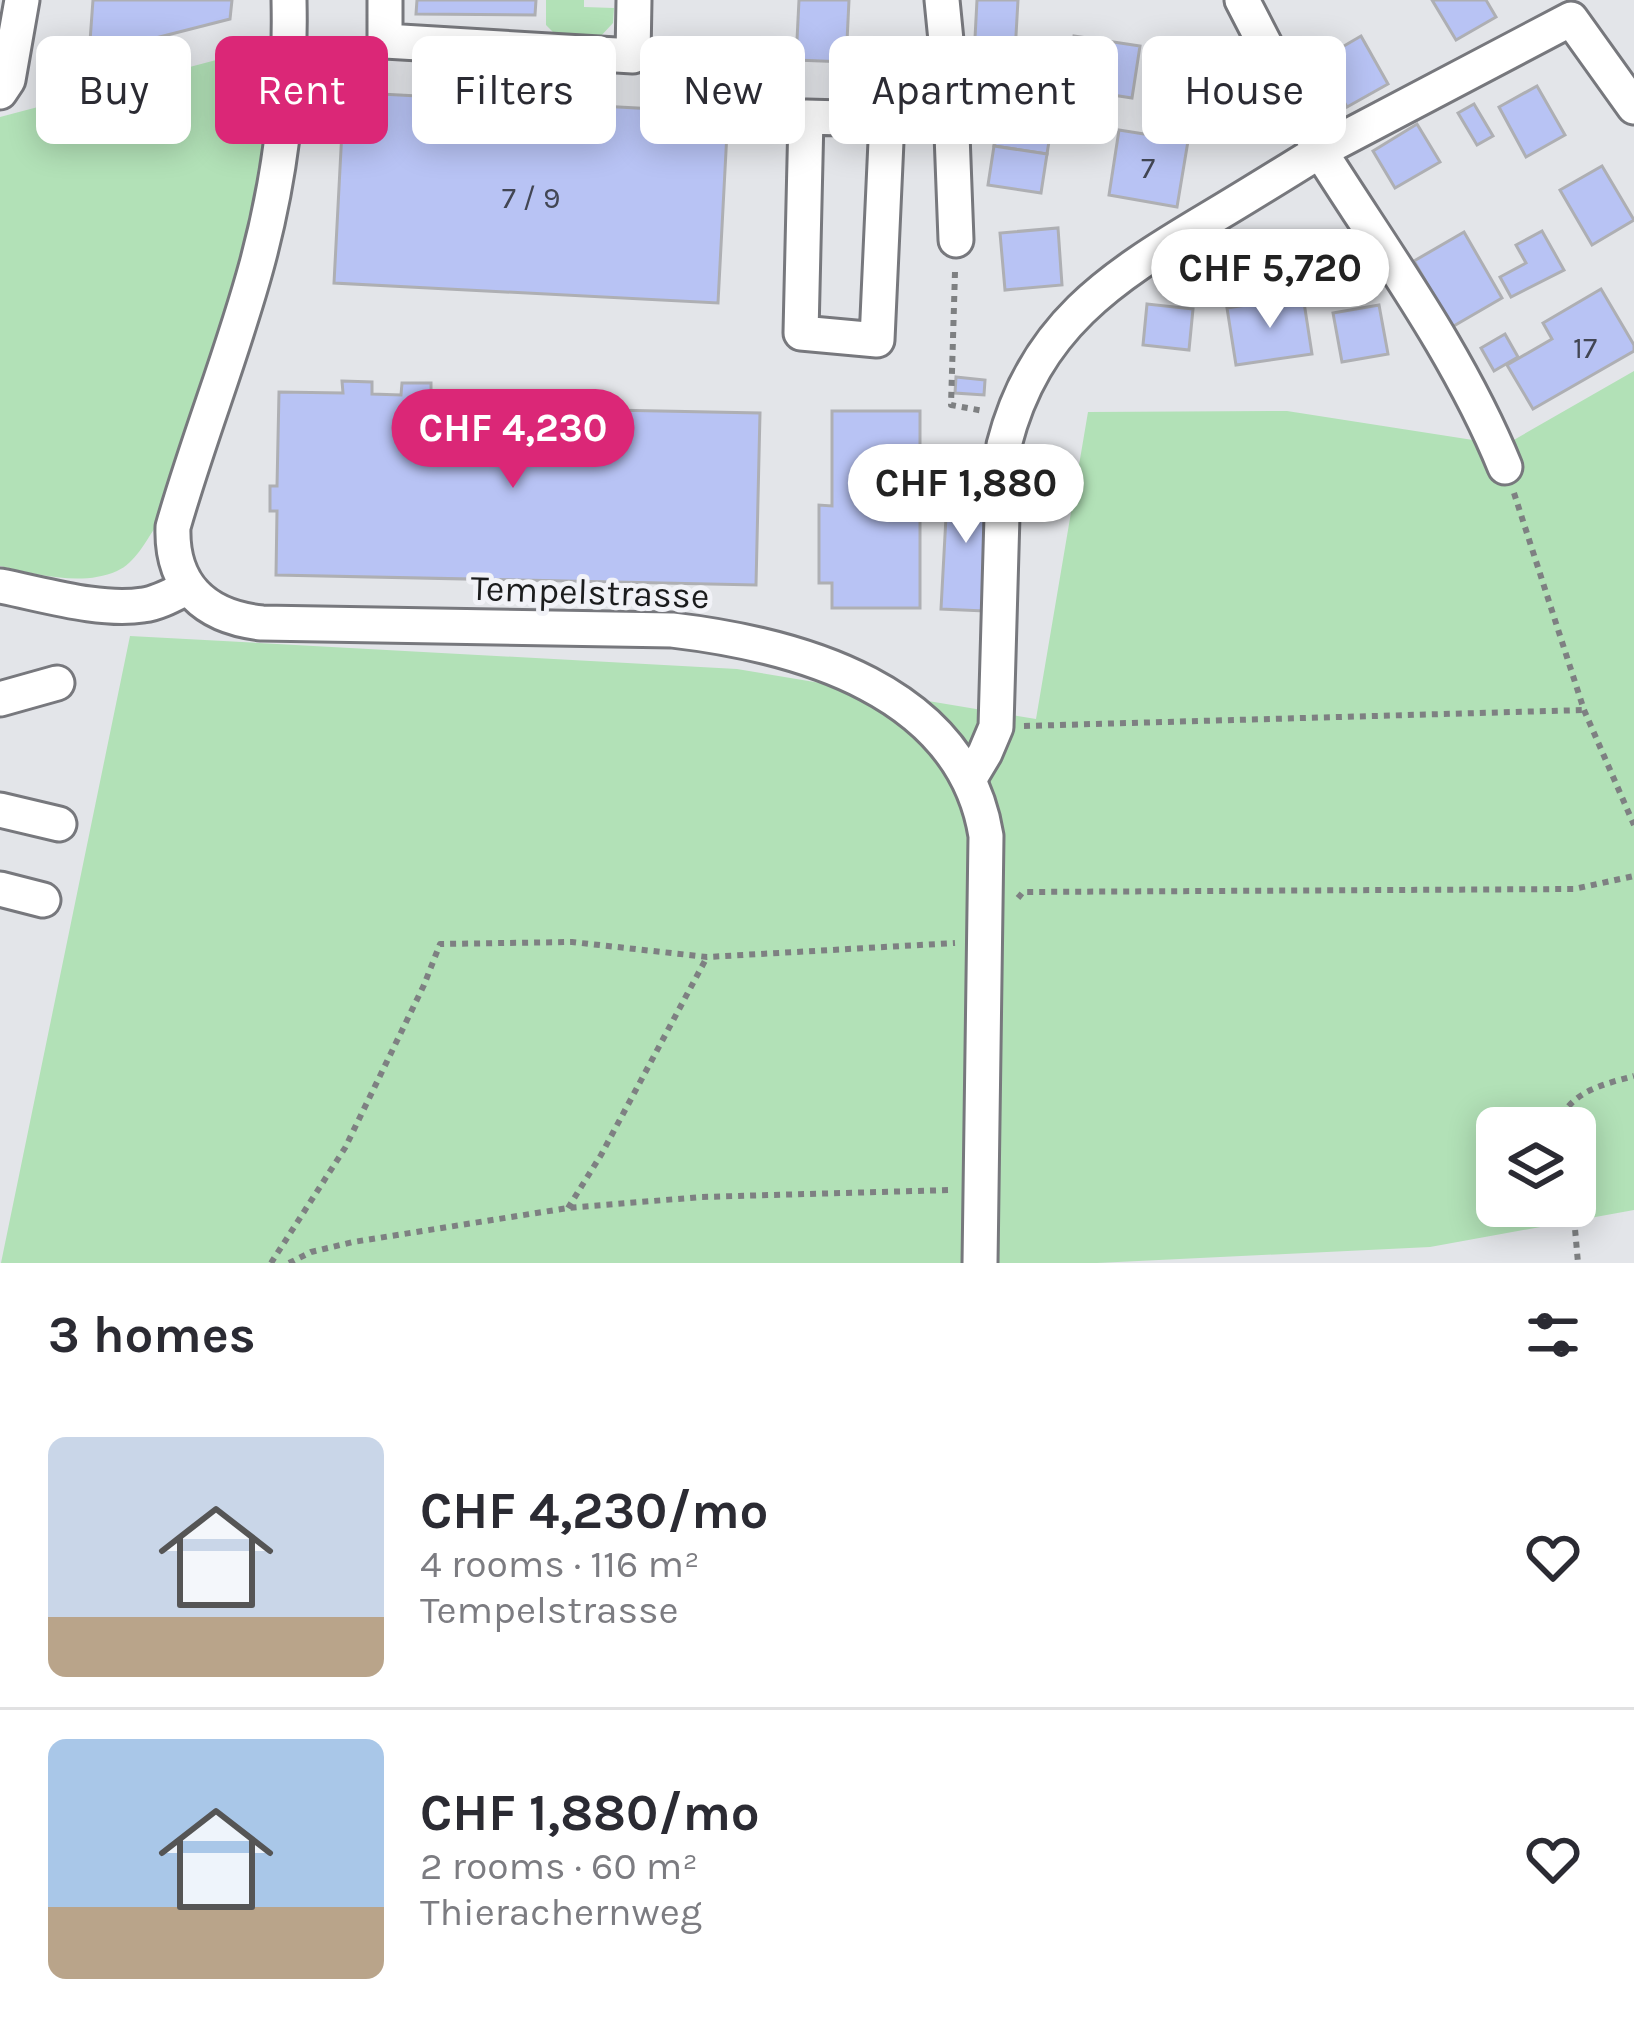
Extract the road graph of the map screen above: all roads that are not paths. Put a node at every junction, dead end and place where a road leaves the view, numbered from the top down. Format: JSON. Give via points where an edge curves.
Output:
{"nodes":[{"id":1,"x":22,"y":0,"type":"edge"},
{"id":2,"x":289,"y":0,"type":"edge"},
{"id":3,"x":385,"y":0,"type":"edge"},
{"id":4,"x":634,"y":0,"type":"edge"},
{"id":5,"x":942,"y":0,"type":"edge"},
{"id":6,"x":1242,"y":0,"type":"edge"},
{"id":7,"x":945,"y":36,"type":"edge"},
{"id":8,"x":0,"y":92,"type":"edge"},
{"id":9,"x":1634,"y":107,"type":"edge"},
{"id":10,"x":887,"y":119,"type":"joint"},
{"id":11,"x":952,"y":144,"type":"edge"},
{"id":12,"x":1320,"y":151,"type":"junction"},
{"id":13,"x":956,"y":240,"type":"road end"},
{"id":14,"x":1505,"y":467,"type":"road end"},
{"id":15,"x":0,"y":586,"type":"edge"},
{"id":16,"x":188,"y":586,"type":"junction"},
{"id":17,"x":57,"y":683,"type":"dead end"},
{"id":18,"x":0,"y":699,"type":"edge"},
{"id":19,"x":970,"y":778,"type":"junction"},
{"id":20,"x":0,"y":810,"type":"edge"},
{"id":21,"x":59,"y":824,"type":"dead end"},
{"id":22,"x":0,"y":889,"type":"edge"},
{"id":23,"x":43,"y":900,"type":"dead end"},
{"id":24,"x":980,"y":1263,"type":"edge"}],
"edges":[{"from":1,"to":8,"type":"street"},
{"from":2,"to":16,"type":"street","via":[[267,223],[172,527]]},
{"from":3,"to":4,"type":"street","via":[[385,41],[633,56]]},
{"from":5,"to":7,"type":"street"},
{"from":6,"to":12,"type":"street"},
{"from":9,"to":12,"type":"street","via":[[1571,20]]},
{"from":10,"to":10,"type":"street","via":[[806,117],[801,333],[877,340]]},
{"from":11,"to":13,"type":"street"},
{"from":12,"to":14,"type":"street","via":[[1459,370]]},
{"from":12,"to":19,"type":"street","via":[[1110,282],[1038,360],[1004,446],[996,727]]},
{"from":15,"to":16,"type":"street","via":[[123,606],[163,600]]},
{"from":16,"to":19,"type":"street","name":"Tempelstrasse","via":[[238,620],[672,630],[775,647],[903,705]]},
{"from":17,"to":18,"type":"street"},
{"from":19,"to":24,"type":"street","name":"Tempelstrasse","via":[[986,836]]},
{"from":20,"to":21,"type":"street"},
{"from":22,"to":23,"type":"street"}]}
